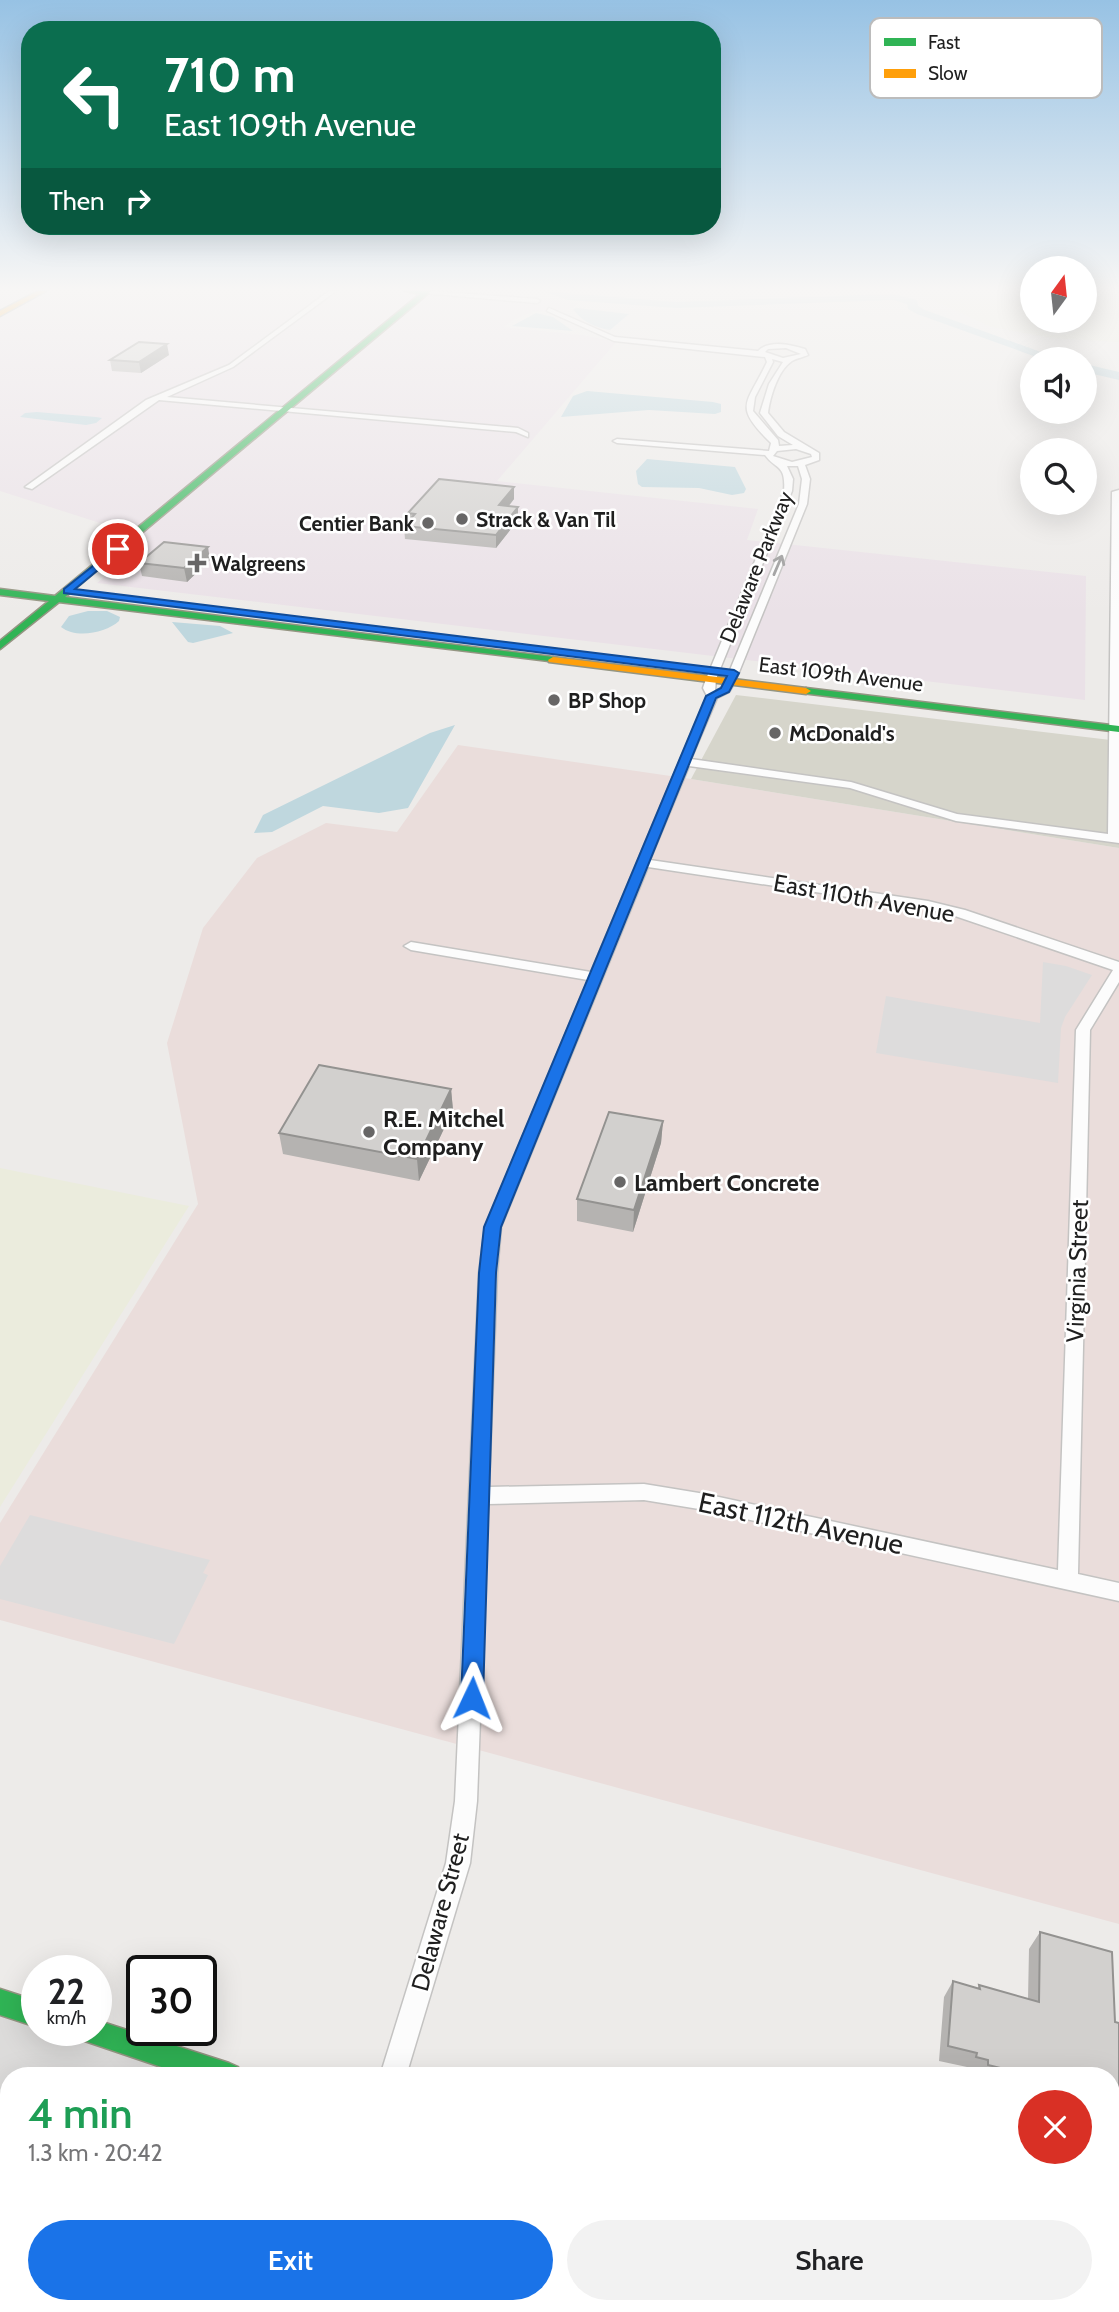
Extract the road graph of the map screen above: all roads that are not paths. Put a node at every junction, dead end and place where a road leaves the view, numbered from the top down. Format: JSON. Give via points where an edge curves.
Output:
{"nodes":[{"id":1,"x":156,"y":399,"type":"edge"},
{"id":2,"x":166,"y":399,"type":"edge"},
{"id":3,"x":299,"y":399,"type":"edge"},
{"id":4,"x":751,"y":399,"type":"edge"},
{"id":5,"x":768,"y":399,"type":"edge"},
{"id":6,"x":284,"y":411,"type":"junction"},
{"id":7,"x":617,"y":441,"type":"dead end"},
{"id":8,"x":804,"y":449,"type":"junction"},
{"id":9,"x":772,"y":451,"type":"junction"},
{"id":10,"x":782,"y":463,"type":"junction"},
{"id":11,"x":801,"y":464,"type":"junction"},
{"id":12,"x":29,"y":486,"type":"dead end"},
{"id":13,"x":1116,"y":492,"type":"dead end"},
{"id":14,"x":0,"y":583,"type":"edge"},
{"id":15,"x":0,"y":592,"type":"edge"},
{"id":16,"x":62,"y":595,"type":"junction"},
{"id":17,"x":0,"y":646,"type":"edge"},
{"id":18,"x":732,"y":678,"type":"junction"},
{"id":19,"x":712,"y":682,"type":"junction"},
{"id":20,"x":1116,"y":723,"type":"edge"},
{"id":21,"x":685,"y":762,"type":"junction"},
{"id":22,"x":1117,"y":838,"type":"edge"},
{"id":23,"x":643,"y":863,"type":"junction"},
{"id":24,"x":411,"y":946,"type":"dead end"},
{"id":25,"x":1119,"y":969,"type":"edge"},
{"id":26,"x":596,"y":977,"type":"junction"},
{"id":27,"x":479,"y":1496,"type":"junction"},
{"id":28,"x":1068,"y":1581,"type":"junction"},
{"id":29,"x":1119,"y":1592,"type":"edge"},
{"id":30,"x":0,"y":2002,"type":"edge"},
{"id":31,"x":21,"y":2009,"type":"edge"},
{"id":32,"x":112,"y":2038,"type":"edge"},
{"id":33,"x":201,"y":2067,"type":"edge"},
{"id":34,"x":396,"y":2067,"type":"edge"}],
"edges":[{"from":1,"to":12,"type":"street"},
{"from":2,"to":6,"type":"street"},
{"from":3,"to":6,"type":"main road"},
{"from":4,"to":9,"type":"street","via":[[747,411],[753,423],[775,442]]},
{"from":5,"to":8,"type":"street","via":[[764,413],[781,434]]},
{"from":6,"to":6,"type":"street","via":[[297,415],[525,435],[518,430]]},
{"from":6,"to":16,"type":"main road"},
{"from":7,"to":9,"type":"street"},
{"from":8,"to":9,"type":"street"},
{"from":8,"to":11,"type":"street","name":"Delaware Parkway","via":[[816,458]]},
{"from":9,"to":10,"type":"street","via":[[771,459]]},
{"from":10,"to":11,"type":"street"},
{"from":10,"to":19,"type":"street","name":"Delaware Parkway","via":[[788,491]]},
{"from":18,"to":11,"type":"street","name":"Delaware Parkway","one_way":true,"via":[[803,504],[806,479]]},
{"from":13,"to":20,"type":"street"},
{"from":14,"to":16,"type":"main road"},
{"from":15,"to":16,"type":"main road"},
{"from":16,"to":17,"type":"main road"},
{"from":16,"to":19,"type":"main road","name":"East 109th Avenue"},
{"from":18,"to":19,"type":"main road","name":"East 109th Avenue"},
{"from":18,"to":20,"type":"main road","name":"East 109th Avenue"},
{"from":19,"to":21,"type":"street","name":"Delaware Street"},
{"from":20,"to":22,"type":"street"},
{"from":21,"to":22,"type":"street","via":[[851,785],[956,817]]},
{"from":21,"to":23,"type":"street","name":"Delaware Street"},
{"from":23,"to":25,"type":"street","name":"East 110th Avenue","via":[[928,905]]},
{"from":23,"to":26,"type":"street","name":"Delaware Street"},
{"from":24,"to":26,"type":"street"},
{"from":25,"to":28,"type":"street","name":"Virginia Street","via":[[1083,1030]]},
{"from":26,"to":27,"type":"street","name":"Delaware Street","via":[[493,1227]]},
{"from":27,"to":28,"type":"street","name":"East 112th Avenue","via":[[644,1492]]},
{"from":27,"to":34,"type":"street","name":"Delaware Street","via":[[466,1801],[458,1863]]},
{"from":28,"to":29,"type":"street","name":"East 112th Avenue"},
{"from":30,"to":31,"type":"main road"},
{"from":32,"to":33,"type":"main road"}]}
